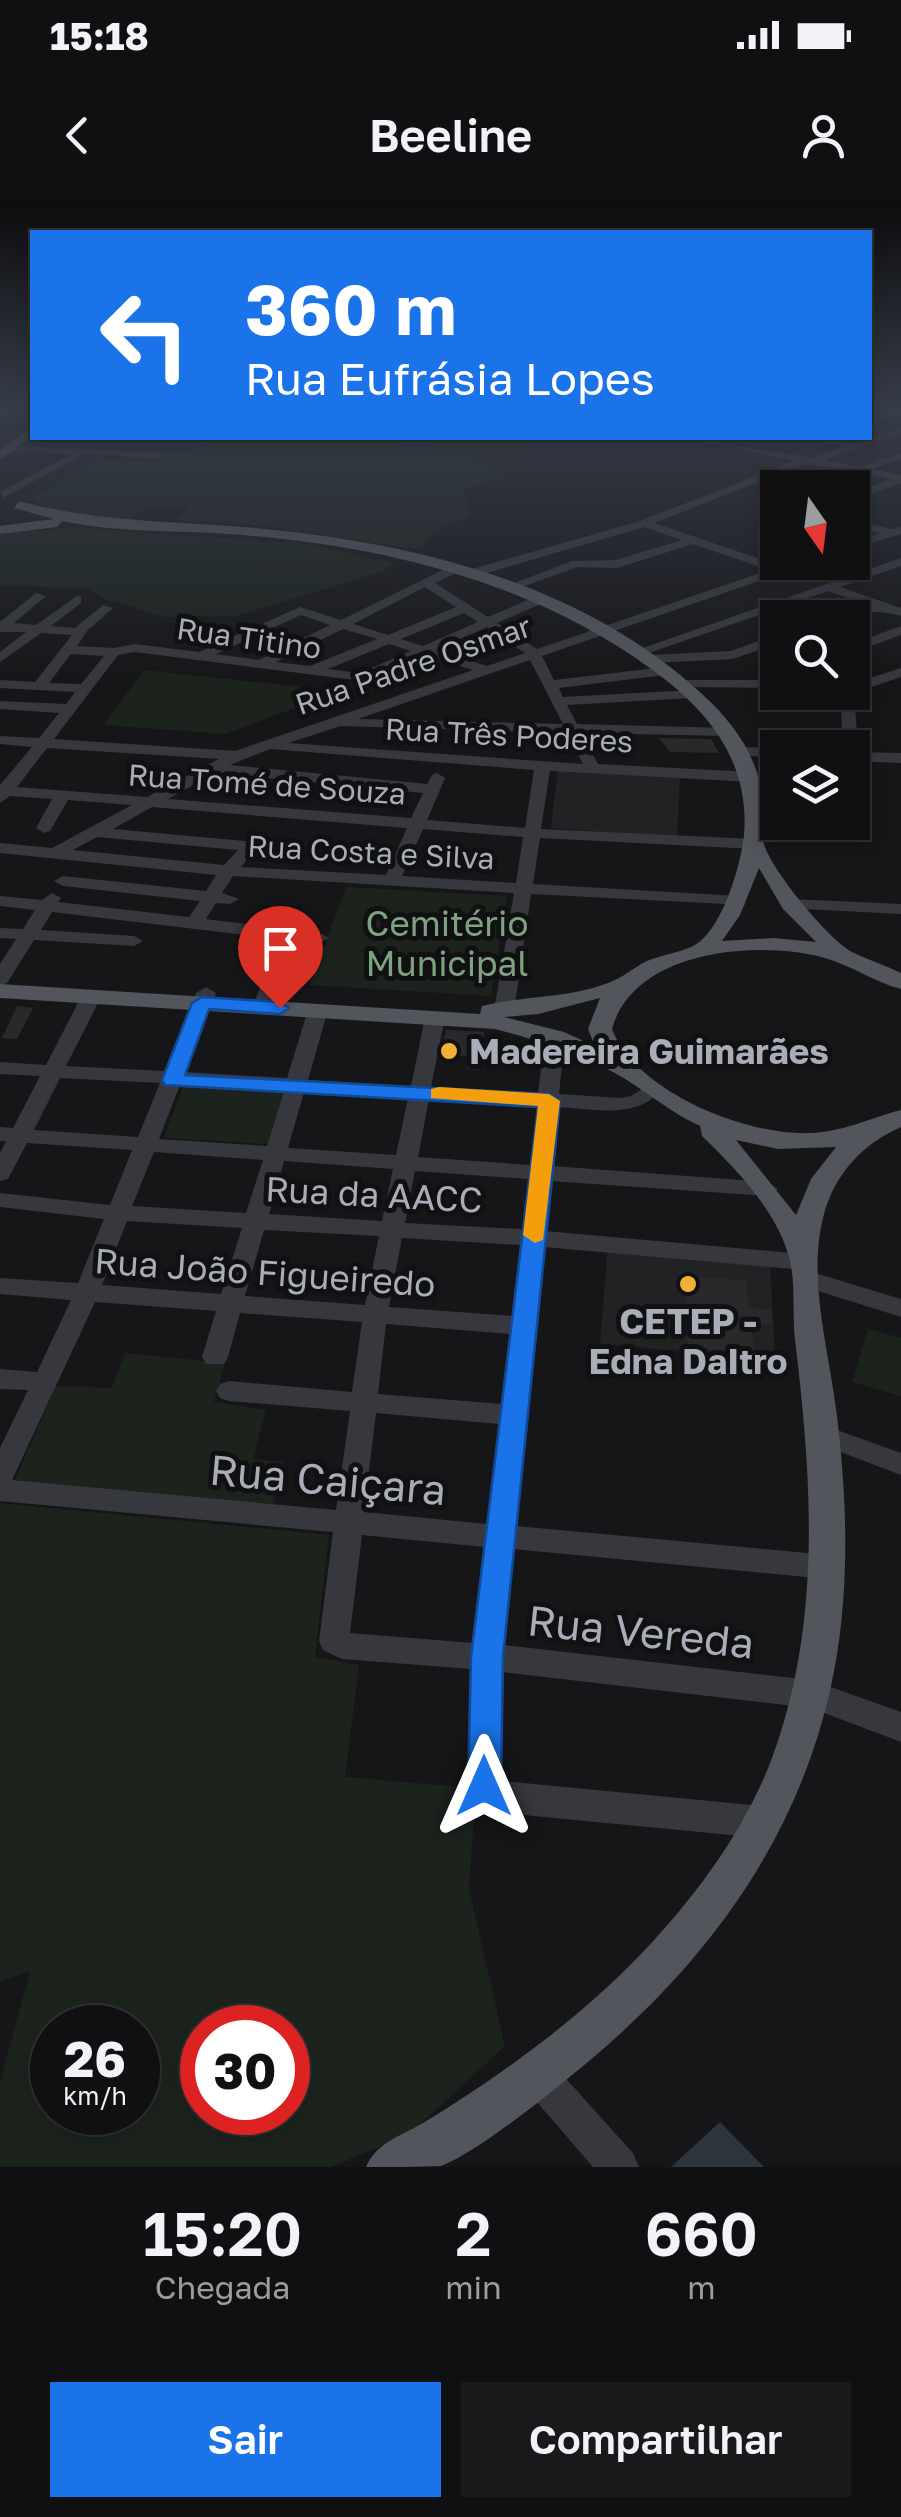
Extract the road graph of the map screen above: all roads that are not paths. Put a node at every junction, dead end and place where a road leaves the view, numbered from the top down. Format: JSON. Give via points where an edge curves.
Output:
{"nodes":[{"id":1,"x":6,"y":497,"type":"edge"},
{"id":2,"x":711,"y":497,"type":"edge"},
{"id":3,"x":20,"y":506,"type":"junction"},
{"id":4,"x":644,"y":523,"type":"junction"},
{"id":5,"x":114,"y":524,"type":"junction"},
{"id":6,"x":870,"y":526,"type":"edge"},
{"id":7,"x":0,"y":529,"type":"edge"},
{"id":8,"x":897,"y":531,"type":"edge"},
{"id":9,"x":696,"y":539,"type":"junction"},
{"id":10,"x":870,"y":540,"type":"edge"},
{"id":11,"x":760,"y":562,"type":"edge"},
{"id":12,"x":901,"y":562,"type":"edge"},
{"id":13,"x":461,"y":571,"type":"junction"},
{"id":14,"x":760,"y":577,"type":"edge"},
{"id":15,"x":810,"y":580,"type":"edge"},
{"id":16,"x":427,"y":584,"type":"junction"},
{"id":17,"x":510,"y":587,"type":"junction"},
{"id":18,"x":830,"y":587,"type":"junction"},
{"id":19,"x":40,"y":596,"type":"dead end"},
{"id":20,"x":901,"y":596,"type":"edge"},
{"id":21,"x":541,"y":599,"type":"junction"},
{"id":22,"x":77,"y":600,"type":"dead end"},
{"id":23,"x":879,"y":604,"type":"junction"},
{"id":24,"x":870,"y":607,"type":"edge"},
{"id":25,"x":107,"y":608,"type":"dead end"},
{"id":26,"x":462,"y":609,"type":"junction"},
{"id":27,"x":901,"y":612,"type":"edge"},
{"id":28,"x":344,"y":624,"type":"junction"},
{"id":29,"x":484,"y":624,"type":"junction"},
{"id":30,"x":1,"y":627,"type":"edge"},
{"id":31,"x":40,"y":628,"type":"junction"},
{"id":32,"x":604,"y":630,"type":"junction"},
{"id":33,"x":901,"y":630,"type":"edge"},
{"id":34,"x":80,"y":632,"type":"junction"},
{"id":35,"x":392,"y":639,"type":"junction"},
{"id":36,"x":870,"y":642,"type":"edge"},
{"id":37,"x":760,"y":645,"type":"edge"},
{"id":38,"x":66,"y":650,"type":"junction"},
{"id":39,"x":425,"y":650,"type":"junction"},
{"id":40,"x":114,"y":652,"type":"junction"},
{"id":41,"x":533,"y":652,"type":"junction"},
{"id":42,"x":199,"y":657,"type":"junction"},
{"id":43,"x":0,"y":658,"type":"edge"},
{"id":44,"x":652,"y":660,"type":"junction"},
{"id":45,"x":258,"y":666,"type":"junction"},
{"id":46,"x":483,"y":669,"type":"junction"},
{"id":47,"x":307,"y":672,"type":"junction"},
{"id":48,"x":901,"y":672,"type":"edge"},
{"id":49,"x":870,"y":683,"type":"edge"},
{"id":50,"x":0,"y":684,"type":"edge"},
{"id":51,"x":550,"y":685,"type":"junction"},
{"id":52,"x":39,"y":686,"type":"junction"},
{"id":53,"x":760,"y":686,"type":"edge"},
{"id":54,"x":87,"y":689,"type":"junction"},
{"id":55,"x":687,"y":689,"type":"junction"},
{"id":56,"x":870,"y":689,"type":"edge"},
{"id":57,"x":901,"y":690,"type":"edge"},
{"id":58,"x":560,"y":701,"type":"junction"},
{"id":59,"x":0,"y":705,"type":"edge"},
{"id":60,"x":72,"y":708,"type":"junction"},
{"id":61,"x":331,"y":722,"type":"junction"},
{"id":62,"x":574,"y":730,"type":"junction"},
{"id":63,"x":727,"y":732,"type":"junction"},
{"id":64,"x":0,"y":740,"type":"edge"},
{"id":65,"x":46,"y":744,"type":"junction"},
{"id":66,"x":265,"y":745,"type":"junction"},
{"id":67,"x":742,"y":752,"type":"junction"},
{"id":68,"x":760,"y":753,"type":"edge"},
{"id":69,"x":235,"y":756,"type":"junction"},
{"id":70,"x":870,"y":757,"type":"edge"},
{"id":71,"x":901,"y":758,"type":"edge"},
{"id":72,"x":445,"y":761,"type":"junction"},
{"id":73,"x":543,"y":764,"type":"junction"},
{"id":74,"x":212,"y":768,"type":"junction"},
{"id":75,"x":592,"y":768,"type":"junction"},
{"id":76,"x":751,"y":777,"type":"junction"},
{"id":77,"x":432,"y":789,"type":"junction"},
{"id":78,"x":2,"y":793,"type":"edge"},
{"id":79,"x":62,"y":796,"type":"junction"},
{"id":80,"x":145,"y":803,"type":"junction"},
{"id":81,"x":419,"y":824,"type":"junction"},
{"id":82,"x":44,"y":828,"type":"dead end"},
{"id":83,"x":92,"y":832,"type":"junction"},
{"id":84,"x":530,"y":833,"type":"junction"},
{"id":85,"x":754,"y":844,"type":"junction"},
{"id":86,"x":0,"y":848,"type":"edge"},
{"id":87,"x":54,"y":854,"type":"junction"},
{"id":88,"x":79,"y":855,"type":"junction"},
{"id":89,"x":230,"y":871,"type":"junction"},
{"id":90,"x":392,"y":880,"type":"junction"},
{"id":91,"x":63,"y":881,"type":"junction"},
{"id":92,"x":524,"y":888,"type":"junction"},
{"id":93,"x":210,"y":897,"type":"junction"},
{"id":94,"x":230,"y":900,"type":"dead end"},
{"id":95,"x":739,"y":901,"type":"junction"},
{"id":96,"x":0,"y":902,"type":"edge"},
{"id":97,"x":791,"y":904,"type":"junction"},
{"id":98,"x":46,"y":907,"type":"junction"},
{"id":99,"x":901,"y":909,"type":"edge"},
{"id":100,"x":193,"y":926,"type":"junction"},
{"id":101,"x":0,"y":933,"type":"edge"},
{"id":102,"x":30,"y":935,"type":"junction"},
{"id":103,"x":290,"y":935,"type":"junction"},
{"id":104,"x":320,"y":938,"type":"dead end"},
{"id":105,"x":134,"y":941,"type":"dead end"},
{"id":106,"x":703,"y":950,"type":"junction"},
{"id":107,"x":844,"y":958,"type":"junction"},
{"id":108,"x":0,"y":980,"type":"edge"},
{"id":109,"x":901,"y":982,"type":"edge"},
{"id":110,"x":625,"y":984,"type":"junction"},
{"id":111,"x":0,"y":991,"type":"edge"},
{"id":112,"x":91,"y":996,"type":"junction"},
{"id":113,"x":204,"y":998,"type":"junction"},
{"id":114,"x":266,"y":998,"type":"junction"},
{"id":115,"x":318,"y":1010,"type":"junction"},
{"id":116,"x":504,"y":1012,"type":"junction"},
{"id":117,"x":435,"y":1017,"type":"junction"},
{"id":118,"x":555,"y":1036,"type":"junction"},
{"id":119,"x":622,"y":1067,"type":"junction"},
{"id":120,"x":0,"y":1068,"type":"edge"},
{"id":121,"x":54,"y":1071,"type":"junction"},
{"id":122,"x":172,"y":1080,"type":"junction"},
{"id":123,"x":296,"y":1088,"type":"junction"},
{"id":124,"x":652,"y":1089,"type":"junction"},
{"id":125,"x":420,"y":1092,"type":"junction"},
{"id":126,"x":549,"y":1101,"type":"junction"},
{"id":127,"x":699,"y":1118,"type":"junction"},
{"id":128,"x":901,"y":1118,"type":"edge"},
{"id":129,"x":11,"y":1134,"type":"edge"},
{"id":130,"x":864,"y":1134,"type":"junction"},
{"id":131,"x":148,"y":1146,"type":"junction"},
{"id":132,"x":276,"y":1151,"type":"junction"},
{"id":133,"x":407,"y":1163,"type":"junction"},
{"id":134,"x":540,"y":1170,"type":"junction"},
{"id":135,"x":0,"y":1174,"type":"edge"},
{"id":136,"x":768,"y":1189,"type":"junction"},
{"id":137,"x":0,"y":1200,"type":"edge"},
{"id":138,"x":116,"y":1213,"type":"junction"},
{"id":139,"x":254,"y":1222,"type":"junction"},
{"id":140,"x":392,"y":1230,"type":"junction"},
{"id":141,"x":534,"y":1238,"type":"junction"},
{"id":142,"x":804,"y":1270,"type":"junction"},
{"id":143,"x":0,"y":1286,"type":"edge"},
{"id":144,"x":86,"y":1294,"type":"junction"},
{"id":145,"x":230,"y":1305,"type":"junction"},
{"id":146,"x":901,"y":1308,"type":"edge"},
{"id":147,"x":376,"y":1315,"type":"junction"},
{"id":148,"x":525,"y":1326,"type":"junction"},
{"id":149,"x":215,"y":1356,"type":"dead end"},
{"id":150,"x":0,"y":1379,"type":"edge"},
{"id":151,"x":46,"y":1382,"type":"junction"},
{"id":152,"x":229,"y":1392,"type":"dead end"},
{"id":153,"x":362,"y":1404,"type":"junction"},
{"id":154,"x":513,"y":1415,"type":"junction"},
{"id":155,"x":823,"y":1436,"type":"junction"},
{"id":156,"x":901,"y":1464,"type":"edge"},
{"id":157,"x":0,"y":1477,"type":"edge"},
{"id":158,"x":0,"y":1490,"type":"edge"},
{"id":159,"x":347,"y":1526,"type":"junction"},
{"id":160,"x":501,"y":1535,"type":"junction"},
{"id":161,"x":828,"y":1567,"type":"junction"},
{"id":162,"x":487,"y":1657,"type":"junction"},
{"id":163,"x":811,"y":1694,"type":"junction"},
{"id":164,"x":901,"y":1726,"type":"edge"},
{"id":165,"x":762,"y":1822,"type":"junction"},
{"id":166,"x":537,"y":2074,"type":"junction"},
{"id":167,"x":390,"y":2167,"type":"edge"},
{"id":168,"x":619,"y":2167,"type":"edge"}],
"edges":[{"from":1,"to":3,"type":"main road"},
{"from":2,"to":4,"type":"street"},
{"from":3,"to":5,"type":"main road"},
{"from":3,"to":7,"type":"main road","via":[[20,518]]},
{"from":4,"to":9,"type":"street"},
{"from":4,"to":13,"type":"street"},
{"from":5,"to":7,"type":"main road"},
{"from":5,"to":13,"type":"main road","via":[[305,537]]},
{"from":6,"to":8,"type":"street"},
{"from":8,"to":10,"type":"street"},
{"from":9,"to":11,"type":"street"},
{"from":9,"to":17,"type":"street","via":[[617,564],[576,563]]},
{"from":12,"to":18,"type":"street"},
{"from":13,"to":16,"type":"street"},
{"from":13,"to":17,"type":"main road"},
{"from":14,"to":32,"type":"street","name":"Rua Padre Osmar"},
{"from":15,"to":18,"type":"street"},
{"from":16,"to":26,"type":"street"},
{"from":16,"to":28,"type":"street"},
{"from":17,"to":21,"type":"main road"},
{"from":18,"to":23,"type":"street"},
{"from":18,"to":44,"type":"street"},
{"from":19,"to":30,"type":"street"},
{"from":20,"to":23,"type":"street"},
{"from":21,"to":29,"type":"street","name":"Rua Titino"},
{"from":21,"to":32,"type":"main road"},
{"from":22,"to":31,"type":"street"},
{"from":23,"to":24,"type":"street"},
{"from":23,"to":27,"type":"street"},
{"from":25,"to":34,"type":"street"},
{"from":26,"to":29,"type":"street"},
{"from":26,"to":35,"type":"street"},
{"from":28,"to":35,"type":"street"},
{"from":28,"to":42,"type":"street","via":[[294,612]]},
{"from":28,"to":45,"type":"street"},
{"from":29,"to":39,"type":"street","name":"Rua Titino"},
{"from":29,"to":41,"type":"street"},
{"from":30,"to":31,"type":"street"},
{"from":31,"to":34,"type":"street"},
{"from":31,"to":43,"type":"street"},
{"from":32,"to":41,"type":"street","name":"Rua Padre Osmar"},
{"from":32,"to":44,"type":"main road"},
{"from":33,"to":36,"type":"street"},
{"from":34,"to":38,"type":"street"},
{"from":35,"to":39,"type":"street"},
{"from":35,"to":47,"type":"street"},
{"from":37,"to":44,"type":"street","via":[[733,655]]},
{"from":38,"to":40,"type":"street","name":"Rua Titino"},
{"from":38,"to":52,"type":"street"},
{"from":39,"to":46,"type":"street"},
{"from":39,"to":47,"type":"street","name":"Rua Titino","via":[[365,676]]},
{"from":40,"to":42,"type":"street","name":"Rua Titino","via":[[135,648]]},
{"from":40,"to":54,"type":"street"},
{"from":41,"to":46,"type":"street","name":"Rua Padre Osmar"},
{"from":41,"to":51,"type":"street"},
{"from":42,"to":45,"type":"street","name":"Rua Titino"},
{"from":44,"to":51,"type":"street"},
{"from":44,"to":55,"type":"main road"},
{"from":45,"to":47,"type":"street","name":"Rua Titino"},
{"from":46,"to":61,"type":"street","name":"Rua Padre Osmar"},
{"from":48,"to":49,"type":"street"},
{"from":50,"to":52,"type":"street"},
{"from":51,"to":58,"type":"street"},
{"from":52,"to":54,"type":"street"},
{"from":53,"to":55,"type":"street"},
{"from":54,"to":60,"type":"street"},
{"from":55,"to":58,"type":"street"},
{"from":55,"to":63,"type":"main road"},
{"from":56,"to":57,"type":"street"},
{"from":58,"to":62,"type":"street"},
{"from":59,"to":60,"type":"street"},
{"from":60,"to":65,"type":"street"},
{"from":61,"to":62,"type":"street"},
{"from":61,"to":66,"type":"street","name":"Rua Padre Osmar"},
{"from":62,"to":63,"type":"street"},
{"from":62,"to":75,"type":"street"},
{"from":63,"to":67,"type":"main road"},
{"from":64,"to":65,"type":"street"},
{"from":65,"to":69,"type":"street"},
{"from":65,"to":78,"type":"street"},
{"from":66,"to":69,"type":"street","name":"Rua Padre Osmar"},
{"from":66,"to":72,"type":"street","name":"Rua Três Poderes"},
{"from":67,"to":68,"type":"street"},
{"from":67,"to":76,"type":"main road"},
{"from":69,"to":74,"type":"street","name":"Rua Padre Osmar"},
{"from":70,"to":71,"type":"street"},
{"from":72,"to":73,"type":"street","name":"Rua Três Poderes"},
{"from":72,"to":77,"type":"street"},
{"from":73,"to":75,"type":"street","name":"Rua Três Poderes"},
{"from":73,"to":84,"type":"street"},
{"from":74,"to":77,"type":"street"},
{"from":74,"to":80,"type":"street","name":"Rua Padre Osmar"},
{"from":75,"to":76,"type":"street","name":"Rua Três Poderes"},
{"from":76,"to":85,"type":"main road"},
{"from":77,"to":81,"type":"street"},
{"from":78,"to":79,"type":"street","name":"Rua Tomé de Souza"},
{"from":79,"to":80,"type":"street","name":"Rua Tomé de Souza"},
{"from":79,"to":82,"type":"street"},
{"from":80,"to":81,"type":"street","name":"Rua Tomé de Souza"},
{"from":80,"to":83,"type":"street","name":"Rua Padre Osmar"},
{"from":81,"to":84,"type":"street","name":"Rua Tomé de Souza"},
{"from":81,"to":90,"type":"street"},
{"from":83,"to":87,"type":"street","name":"Rua Padre Osmar"},
{"from":83,"to":89,"type":"street","via":[[250,846]]},
{"from":84,"to":85,"type":"street","name":"Rua Tomé de Souza"},
{"from":84,"to":92,"type":"street"},
{"from":85,"to":95,"type":"main road"},
{"from":85,"to":97,"type":"main road"},
{"from":86,"to":87,"type":"street","name":"Rua Costa e Silva"},
{"from":87,"to":88,"type":"street","name":"Rua Costa e Silva"},
{"from":88,"to":89,"type":"street","name":"Rua Costa e Silva"},
{"from":88,"to":91,"type":"street"},
{"from":89,"to":90,"type":"street","name":"Rua Costa e Silva"},
{"from":89,"to":93,"type":"street"},
{"from":90,"to":92,"type":"street","name":"Rua Costa e Silva"},
{"from":91,"to":93,"type":"street"},
{"from":91,"to":98,"type":"street"},
{"from":92,"to":95,"type":"street","name":"Rua Costa e Silva"},
{"from":92,"to":116,"type":"street"},
{"from":93,"to":94,"type":"street"},
{"from":93,"to":100,"type":"street"},
{"from":95,"to":106,"type":"main road"},
{"from":96,"to":98,"type":"street"},
{"from":97,"to":99,"type":"street"},
{"from":97,"to":107,"type":"main road"},
{"from":98,"to":100,"type":"street"},
{"from":98,"to":102,"type":"street"},
{"from":100,"to":103,"type":"street"},
{"from":101,"to":102,"type":"street"},
{"from":102,"to":105,"type":"street"},
{"from":102,"to":108,"type":"street"},
{"from":103,"to":104,"type":"street"},
{"from":103,"to":114,"type":"street"},
{"from":106,"to":107,"type":"main road","via":[[768,943]]},
{"from":106,"to":110,"type":"main road"},
{"from":107,"to":109,"type":"main road"},
{"from":108,"to":113,"type":"main road"},
{"from":110,"to":116,"type":"main road"},
{"from":110,"to":119,"type":"main road","via":[[603,1010],[600,1029]]},
{"from":111,"to":112,"type":"main road"},
{"from":112,"to":113,"type":"main road"},
{"from":112,"to":121,"type":"street"},
{"from":113,"to":114,"type":"main road"},
{"from":113,"to":115,"type":"main road"},
{"from":113,"to":122,"type":"street"},
{"from":114,"to":116,"type":"main road"},
{"from":115,"to":117,"type":"main road"},
{"from":115,"to":123,"type":"street"},
{"from":117,"to":118,"type":"main road"},
{"from":117,"to":125,"type":"street"},
{"from":118,"to":119,"type":"main road"},
{"from":118,"to":126,"type":"street"},
{"from":119,"to":124,"type":"main road"},
{"from":120,"to":121,"type":"street"},
{"from":121,"to":122,"type":"street"},
{"from":121,"to":129,"type":"street"},
{"from":122,"to":123,"type":"street"},
{"from":122,"to":131,"type":"street"},
{"from":123,"to":125,"type":"street"},
{"from":123,"to":132,"type":"street"},
{"from":124,"to":126,"type":"street","via":[[628,1104]]},
{"from":124,"to":127,"type":"main road"},
{"from":125,"to":126,"type":"street"},
{"from":125,"to":133,"type":"street"},
{"from":126,"to":134,"type":"street"},
{"from":127,"to":130,"type":"main road","via":[[754,1140],[788,1144]]},
{"from":127,"to":136,"type":"main road"},
{"from":128,"to":130,"type":"main road"},
{"from":129,"to":131,"type":"street"},
{"from":129,"to":135,"type":"street"},
{"from":130,"to":142,"type":"main road","via":[[818,1191],[807,1221]]},
{"from":131,"to":132,"type":"street"},
{"from":131,"to":138,"type":"street"},
{"from":132,"to":133,"type":"street"},
{"from":132,"to":139,"type":"street"},
{"from":133,"to":134,"type":"street"},
{"from":133,"to":140,"type":"street"},
{"from":134,"to":136,"type":"street"},
{"from":134,"to":141,"type":"street"},
{"from":136,"to":142,"type":"main road"},
{"from":137,"to":138,"type":"street","name":"Rua da AACC"},
{"from":138,"to":139,"type":"street","name":"Rua da AACC"},
{"from":138,"to":144,"type":"street"},
{"from":139,"to":140,"type":"street","name":"Rua da AACC"},
{"from":139,"to":145,"type":"street"},
{"from":140,"to":141,"type":"street","name":"Rua da AACC"},
{"from":140,"to":147,"type":"street"},
{"from":141,"to":142,"type":"street","name":"Rua da AACC"},
{"from":141,"to":148,"type":"street"},
{"from":142,"to":146,"type":"street","name":"Rua da AACC"},
{"from":142,"to":155,"type":"main road"},
{"from":143,"to":144,"type":"street","name":"Rua João Figueiredo"},
{"from":144,"to":145,"type":"street","name":"Rua João Figueiredo"},
{"from":144,"to":151,"type":"street"},
{"from":145,"to":147,"type":"street","name":"Rua João Figueiredo"},
{"from":145,"to":149,"type":"street"},
{"from":147,"to":148,"type":"street","name":"Rua João Figueiredo"},
{"from":147,"to":153,"type":"street"},
{"from":148,"to":154,"type":"street"},
{"from":150,"to":151,"type":"street"},
{"from":151,"to":157,"type":"street"},
{"from":152,"to":153,"type":"street"},
{"from":153,"to":154,"type":"street"},
{"from":153,"to":159,"type":"street"},
{"from":154,"to":160,"type":"street"},
{"from":155,"to":156,"type":"street"},
{"from":155,"to":161,"type":"main road"},
{"from":158,"to":159,"type":"street","name":"Rua Caiçara"},
{"from":159,"to":160,"type":"street","name":"Rua Caiçara"},
{"from":159,"to":162,"type":"street","name":"Rua Vereda","via":[[333,1636],[342,1646]]},
{"from":160,"to":161,"type":"street","name":"Rua Caiçara"},
{"from":160,"to":162,"type":"street"},
{"from":161,"to":163,"type":"main road"},
{"from":162,"to":163,"type":"street","name":"Rua Vereda"},
{"from":162,"to":165,"type":"street","via":[[483,1781],[493,1796]]},
{"from":163,"to":164,"type":"street","name":"Rua Vereda"},
{"from":163,"to":165,"type":"main road"},
{"from":165,"to":166,"type":"main road","via":[[692,1935],[613,2014]]},
{"from":166,"to":167,"type":"main road","via":[[452,2134]]},
{"from":166,"to":168,"type":"street"}]}
